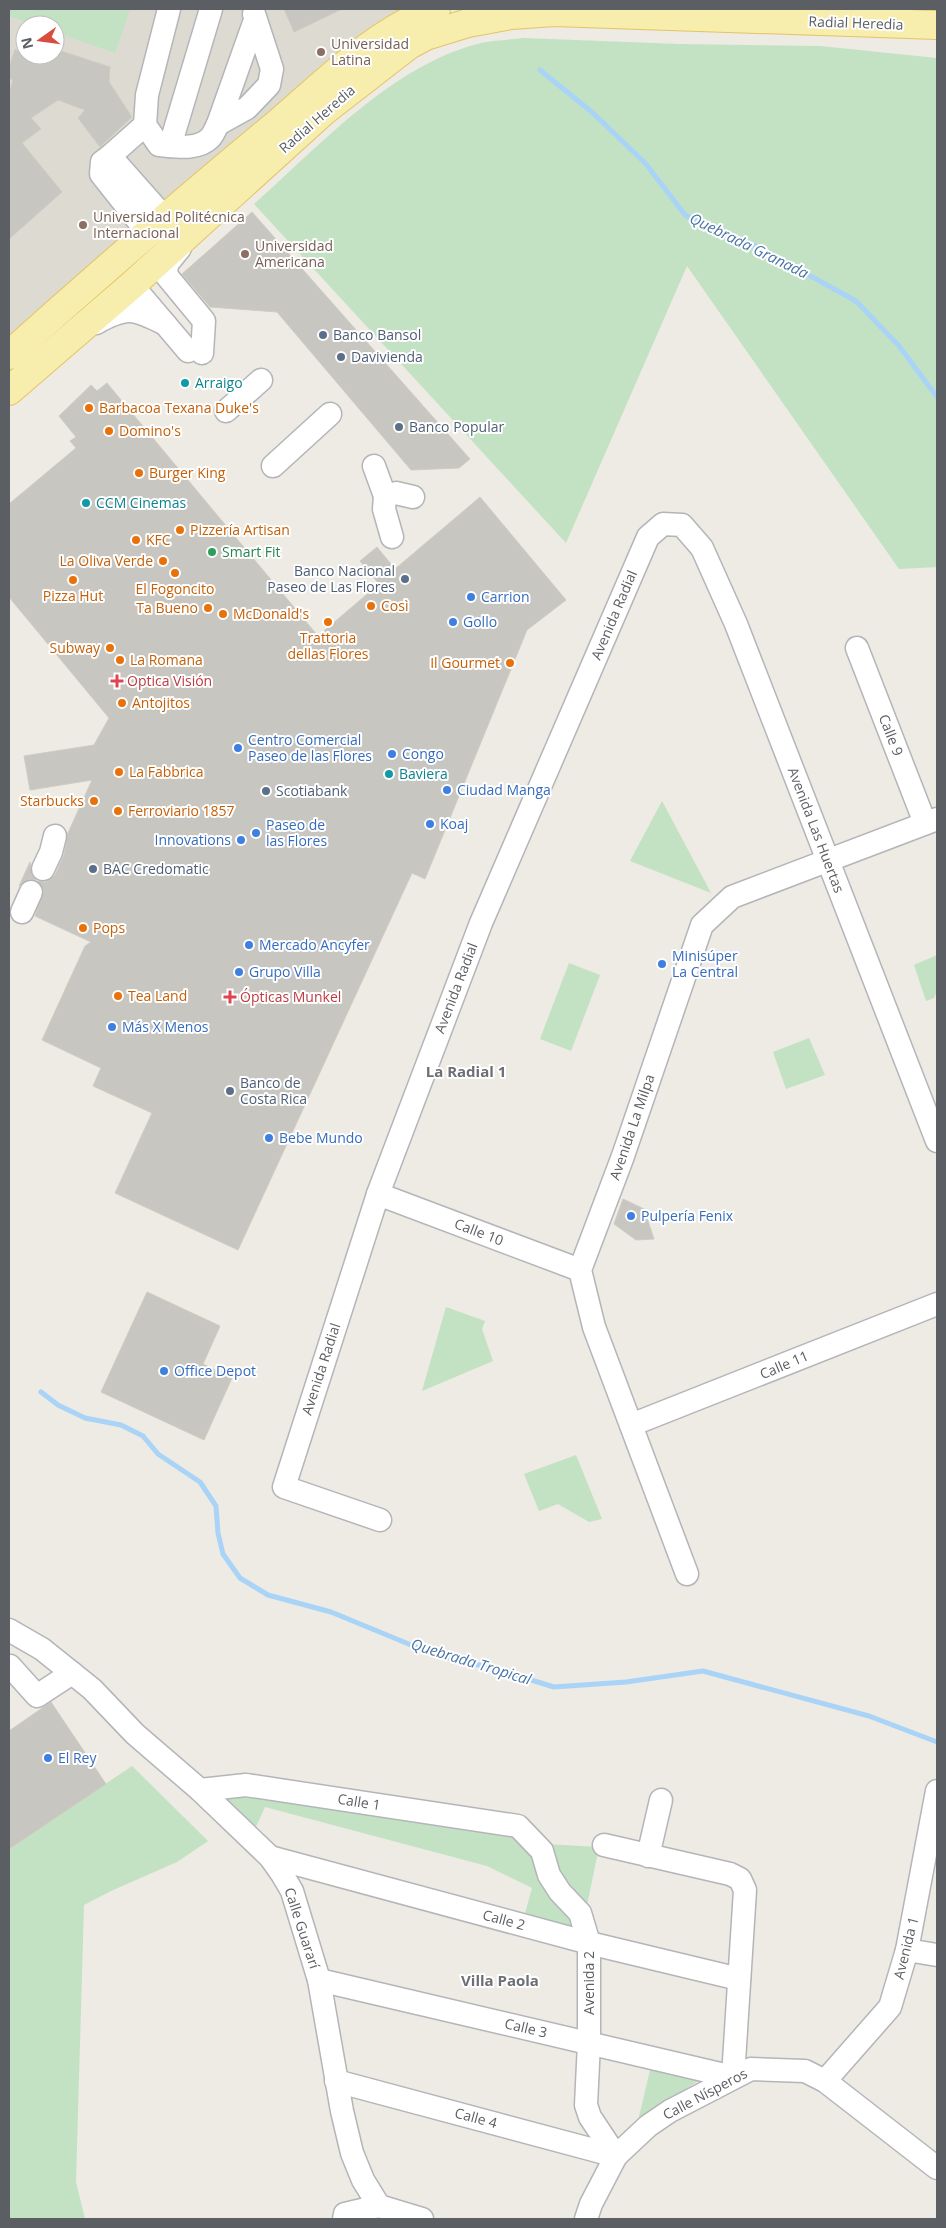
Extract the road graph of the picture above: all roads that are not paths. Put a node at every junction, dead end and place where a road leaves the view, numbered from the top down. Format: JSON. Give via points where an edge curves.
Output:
{"nodes":[{"id":1,"x":169,"y":9,"type":"edge"},
{"id":2,"x":211,"y":9,"type":"edge"},
{"id":3,"x":406,"y":9,"type":"edge"},
{"id":4,"x":436,"y":9,"type":"edge"},
{"id":5,"x":816,"y":9,"type":"edge"},
{"id":6,"x":932,"y":9,"type":"edge"},
{"id":7,"x":937,"y":10,"type":"edge"},
{"id":8,"x":701,"y":13,"type":"edge"},
{"id":9,"x":254,"y":14,"type":"edge"},
{"id":10,"x":937,"y":19,"type":"edge"},
{"id":11,"x":937,"y":25,"type":"edge"},
{"id":12,"x":369,"y":47,"type":"junction"},
{"id":13,"x":311,"y":95,"type":"junction"},
{"id":14,"x":218,"y":124,"type":"junction"},
{"id":15,"x":145,"y":126,"type":"junction"},
{"id":16,"x":170,"y":146,"type":"junction"},
{"id":17,"x":229,"y":197,"type":"junction"},
{"id":18,"x":155,"y":225,"type":"junction"},
{"id":19,"x":138,"y":279,"type":"junction"},
{"id":20,"x":80,"y":309,"type":"junction"},
{"id":21,"x":164,"y":324,"type":"junction"},
{"id":22,"x":70,"y":338,"type":"junction"},
{"id":23,"x":195,"y":352,"type":"junction"},
{"id":24,"x":9,"y":355,"type":"edge"},
{"id":25,"x":9,"y":360,"type":"edge"},
{"id":26,"x":9,"y":371,"type":"edge"},
{"id":27,"x":261,"y":380,"type":"dead end"},
{"id":28,"x":9,"y":391,"type":"edge"},
{"id":29,"x":226,"y":411,"type":"dead end"},
{"id":30,"x":330,"y":414,"type":"dead end"},
{"id":31,"x":273,"y":466,"type":"dead end"},
{"id":32,"x":374,"y":466,"type":"dead end"},
{"id":33,"x":385,"y":496,"type":"junction"},
{"id":34,"x":413,"y":497,"type":"dead end"},
{"id":35,"x":682,"y":525,"type":"joint"},
{"id":36,"x":392,"y":537,"type":"dead end"},
{"id":37,"x":857,"y":648,"type":"dead end"},
{"id":38,"x":931,"y":821,"type":"edge"},
{"id":39,"x":55,"y":836,"type":"dead end"},
{"id":40,"x":827,"y":860,"type":"junction"},
{"id":41,"x":43,"y":868,"type":"dead end"},
{"id":42,"x":31,"y":892,"type":"dead end"},
{"id":43,"x":22,"y":912,"type":"dead end"},
{"id":44,"x":933,"y":1115,"type":"edge"},
{"id":45,"x":937,"y":1141,"type":"edge"},
{"id":46,"x":378,"y":1194,"type":"junction"},
{"id":47,"x":580,"y":1270,"type":"junction"},
{"id":48,"x":937,"y":1304,"type":"edge"},
{"id":49,"x":631,"y":1425,"type":"junction"},
{"id":50,"x":380,"y":1520,"type":"dead end"},
{"id":51,"x":687,"y":1574,"type":"dead end"},
{"id":52,"x":9,"y":1630,"type":"edge"},
{"id":53,"x":10,"y":1666,"type":"dead end"},
{"id":54,"x":72,"y":1673,"type":"junction"},
{"id":55,"x":200,"y":1790,"type":"junction"},
{"id":56,"x":937,"y":1791,"type":"edge"},
{"id":57,"x":660,"y":1800,"type":"dead end"},
{"id":58,"x":518,"y":1826,"type":"joint"},
{"id":59,"x":604,"y":1844,"type":"dead end"},
{"id":60,"x":648,"y":1856,"type":"junction"},
{"id":61,"x":270,"y":1857,"type":"junction"},
{"id":62,"x":589,"y":1943,"type":"junction"},
{"id":63,"x":907,"y":1950,"type":"junction"},
{"id":64,"x":937,"y":1955,"type":"edge"},
{"id":65,"x":739,"y":1979,"type":"junction"},
{"id":66,"x":318,"y":1980,"type":"junction"},
{"id":67,"x":589,"y":2043,"type":"junction"},
{"id":68,"x":732,"y":2077,"type":"junction"},
{"id":69,"x":336,"y":2081,"type":"junction"},
{"id":70,"x":825,"y":2081,"type":"junction"},
{"id":71,"x":616,"y":2156,"type":"junction"},
{"id":72,"x":937,"y":2168,"type":"edge"},
{"id":73,"x":379,"y":2206,"type":"junction"},
{"id":74,"x":344,"y":2219,"type":"edge"},
{"id":75,"x":422,"y":2219,"type":"edge"},
{"id":76,"x":586,"y":2219,"type":"edge"}],
"edges":[{"from":1,"to":15,"type":"street","via":[[147,95]]},
{"from":2,"to":16,"type":"street"},
{"from":3,"to":13,"type":"street","via":[[356,46]]},
{"from":4,"to":12,"type":"main road","name":"Radial Heredia"},
{"from":5,"to":10,"type":"main road"},
{"from":6,"to":7,"type":"main road"},
{"from":8,"to":11,"type":"main road","name":"Radial Heredia"},
{"from":8,"to":17,"type":"main road","name":"Radial Heredia","via":[[511,14],[426,36],[402,49],[324,111]]},
{"from":9,"to":14,"type":"street"},
{"from":9,"to":14,"type":"street","via":[[272,69],[269,85],[247,108]]},
{"from":12,"to":13,"type":"main road","name":"Radial Heredia"},
{"from":12,"to":19,"type":"main road","via":[[346,78],[140,257]]},
{"from":13,"to":18,"type":"main road","name":"Radial Heredia"},
{"from":14,"to":16,"type":"street","via":[[210,139],[182,148]]},
{"from":15,"to":16,"type":"street","via":[[159,145]]},
{"from":15,"to":18,"type":"street","via":[[110,156]]},
{"from":17,"to":19,"type":"main road","name":"Radial Heredia"},
{"from":17,"to":23,"type":"street","via":[[170,258],[166,269],[168,280],[204,322]]},
{"from":18,"to":24,"type":"main road","name":"Radial Heredia"},
{"from":19,"to":20,"type":"main road","via":[[116,279]]},
{"from":19,"to":21,"type":"street"},
{"from":19,"to":22,"type":"main road","name":"Radial Heredia"},
{"from":19,"to":23,"type":"street","via":[[198,334]]},
{"from":20,"to":25,"type":"main road"},
{"from":20,"to":26,"type":"main road"},
{"from":21,"to":22,"type":"street","via":[[147,315],[125,310]]},
{"from":21,"to":23,"type":"street"},
{"from":22,"to":28,"type":"main road","name":"Radial Heredia"},
{"from":27,"to":29,"type":"street"},
{"from":30,"to":31,"type":"street"},
{"from":32,"to":33,"type":"street"},
{"from":33,"to":34,"type":"street","via":[[396,493]]},
{"from":33,"to":36,"type":"street","via":[[384,509]]},
{"from":35,"to":40,"type":"street","name":"Avenida Las Huertas","via":[[702,548],[736,624]]},
{"from":35,"to":46,"type":"street","name":"Avenida Radial","via":[[663,524],[648,537],[481,923]]},
{"from":37,"to":38,"type":"street","name":"Calle 9"},
{"from":38,"to":40,"type":"street","name":"Avenida La Milpa"},
{"from":39,"to":41,"type":"street"},
{"from":40,"to":44,"type":"street","name":"Avenida Las Huertas"},
{"from":40,"to":47,"type":"street","name":"Avenida La Milpa","via":[[732,898],[702,925],[623,1156]]},
{"from":42,"to":43,"type":"street"},
{"from":44,"to":45,"type":"street","name":"Avenida Las Huertas"},
{"from":46,"to":47,"type":"street","name":"Calle 10"},
{"from":46,"to":50,"type":"street","name":"Avenida Radial","via":[[284,1487]]},
{"from":47,"to":49,"type":"street","via":[[594,1327]]},
{"from":48,"to":49,"type":"street","name":"Calle 11"},
{"from":49,"to":51,"type":"street"},
{"from":52,"to":54,"type":"street","name":"Calle Guararí","via":[[42,1649]]},
{"from":53,"to":54,"type":"street","via":[[37,1696]]},
{"from":54,"to":55,"type":"street","name":"Calle Guararí"},
{"from":55,"to":58,"type":"street","name":"Calle 1","via":[[246,1785]]},
{"from":55,"to":61,"type":"street","name":"Calle Guararí"},
{"from":56,"to":63,"type":"street","name":"Avenida 1"},
{"from":57,"to":60,"type":"street"},
{"from":58,"to":62,"type":"street","name":"Avenida 2","via":[[542,1851],[549,1875],[580,1913]]},
{"from":59,"to":60,"type":"street"},
{"from":60,"to":65,"type":"street","via":[[740,1879],[745,1890]]},
{"from":61,"to":62,"type":"street","name":"Calle 2"},
{"from":61,"to":66,"type":"street","name":"Calle Guararí","via":[[292,1891]]},
{"from":62,"to":65,"type":"street","name":"Calle 2"},
{"from":62,"to":67,"type":"street","name":"Avenida 2"},
{"from":63,"to":64,"type":"street"},
{"from":63,"to":70,"type":"street","name":"Avenida 1","via":[[890,2007]]},
{"from":65,"to":68,"type":"street"},
{"from":66,"to":67,"type":"street","name":"Calle 3"},
{"from":66,"to":69,"type":"street","name":"Calle Guararí"},
{"from":67,"to":68,"type":"street","name":"Calle 3"},
{"from":67,"to":71,"type":"street","name":"Avenida 2","via":[[586,2105],[590,2117]]},
{"from":68,"to":70,"type":"street","name":"Calle Nísperos","via":[[751,2069],[806,2072]]},
{"from":68,"to":71,"type":"street","name":"Calle Nísperos","via":[[670,2110]]},
{"from":69,"to":71,"type":"street","name":"Calle 4"},
{"from":69,"to":73,"type":"street","name":"Calle Guararí","via":[[352,2153]]},
{"from":70,"to":72,"type":"street","name":"Calle Nísperos"},
{"from":71,"to":76,"type":"street","name":"Calle Nísperos","via":[[590,2204]]},
{"from":73,"to":74,"type":"street","via":[[345,2214]]},
{"from":73,"to":75,"type":"street"}]}
